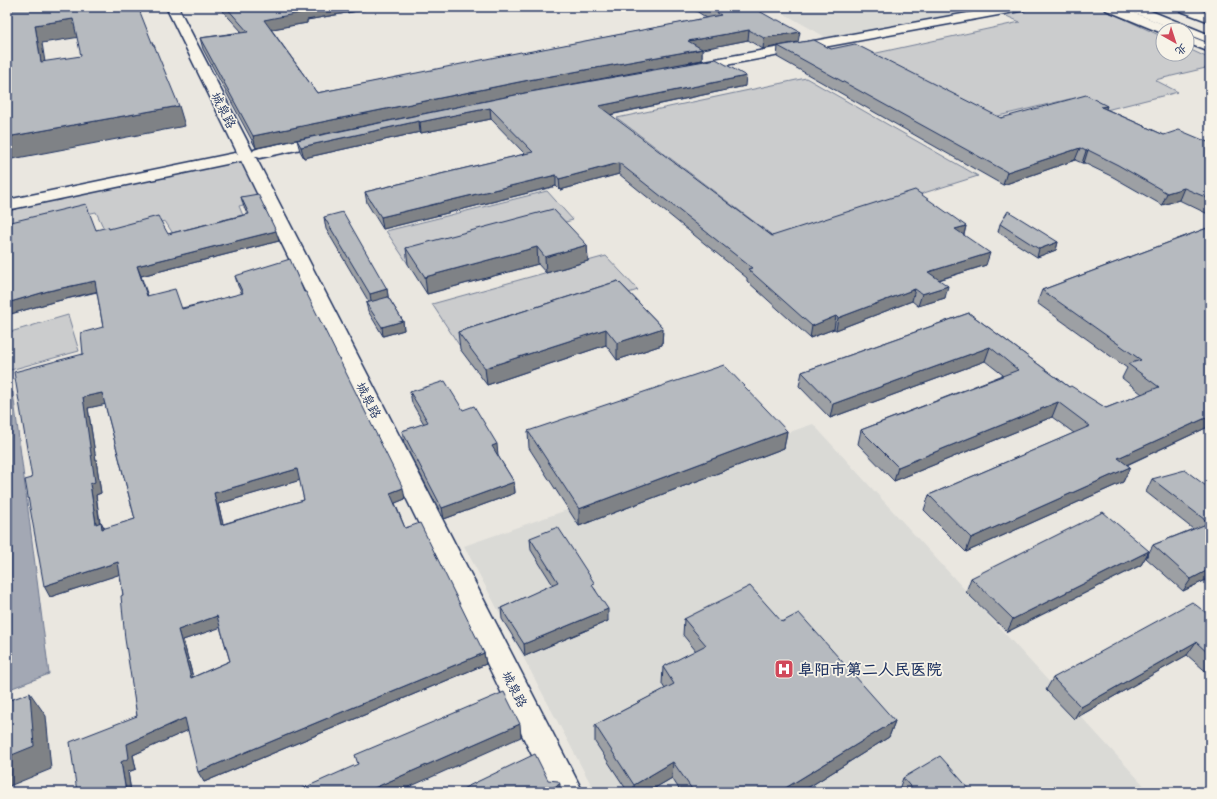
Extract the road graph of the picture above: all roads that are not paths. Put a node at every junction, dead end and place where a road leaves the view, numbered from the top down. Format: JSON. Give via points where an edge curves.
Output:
{"nodes":[{"id":1,"x":172,"y":7,"type":"edge"},
{"id":2,"x":1020,"y":7,"type":"edge"},
{"id":3,"x":1110,"y":7,"type":"edge"},
{"id":4,"x":1131,"y":7,"type":"edge"},
{"id":5,"x":1157,"y":7,"type":"edge"},
{"id":6,"x":1182,"y":7,"type":"edge"},
{"id":7,"x":1210,"y":18,"type":"edge"},
{"id":8,"x":1155,"y":25,"type":"edge"},
{"id":9,"x":1210,"y":28,"type":"edge"},
{"id":10,"x":1210,"y":39,"type":"edge"},
{"id":11,"x":1195,"y":42,"type":"edge"},
{"id":12,"x":1210,"y":48,"type":"edge"},
{"id":13,"x":679,"y":70,"type":"edge"},
{"id":14,"x":337,"y":137,"type":"edge"},
{"id":15,"x":260,"y":153,"type":"dead end"},
{"id":16,"x":235,"y":158,"type":"dead end"},
{"id":17,"x":7,"y":205,"type":"edge"},
{"id":18,"x":567,"y":792,"type":"edge"}],
"edges":[{"from":1,"to":18,"type":"street","name":"城泉路"},
{"from":2,"to":13,"type":"street"},
{"from":3,"to":8,"type":"street"},
{"from":4,"to":10,"type":"street"},
{"from":5,"to":9,"type":"street"},
{"from":6,"to":7,"type":"street"},
{"from":11,"to":12,"type":"street"},
{"from":14,"to":15,"type":"street"},
{"from":16,"to":17,"type":"street"}]}
